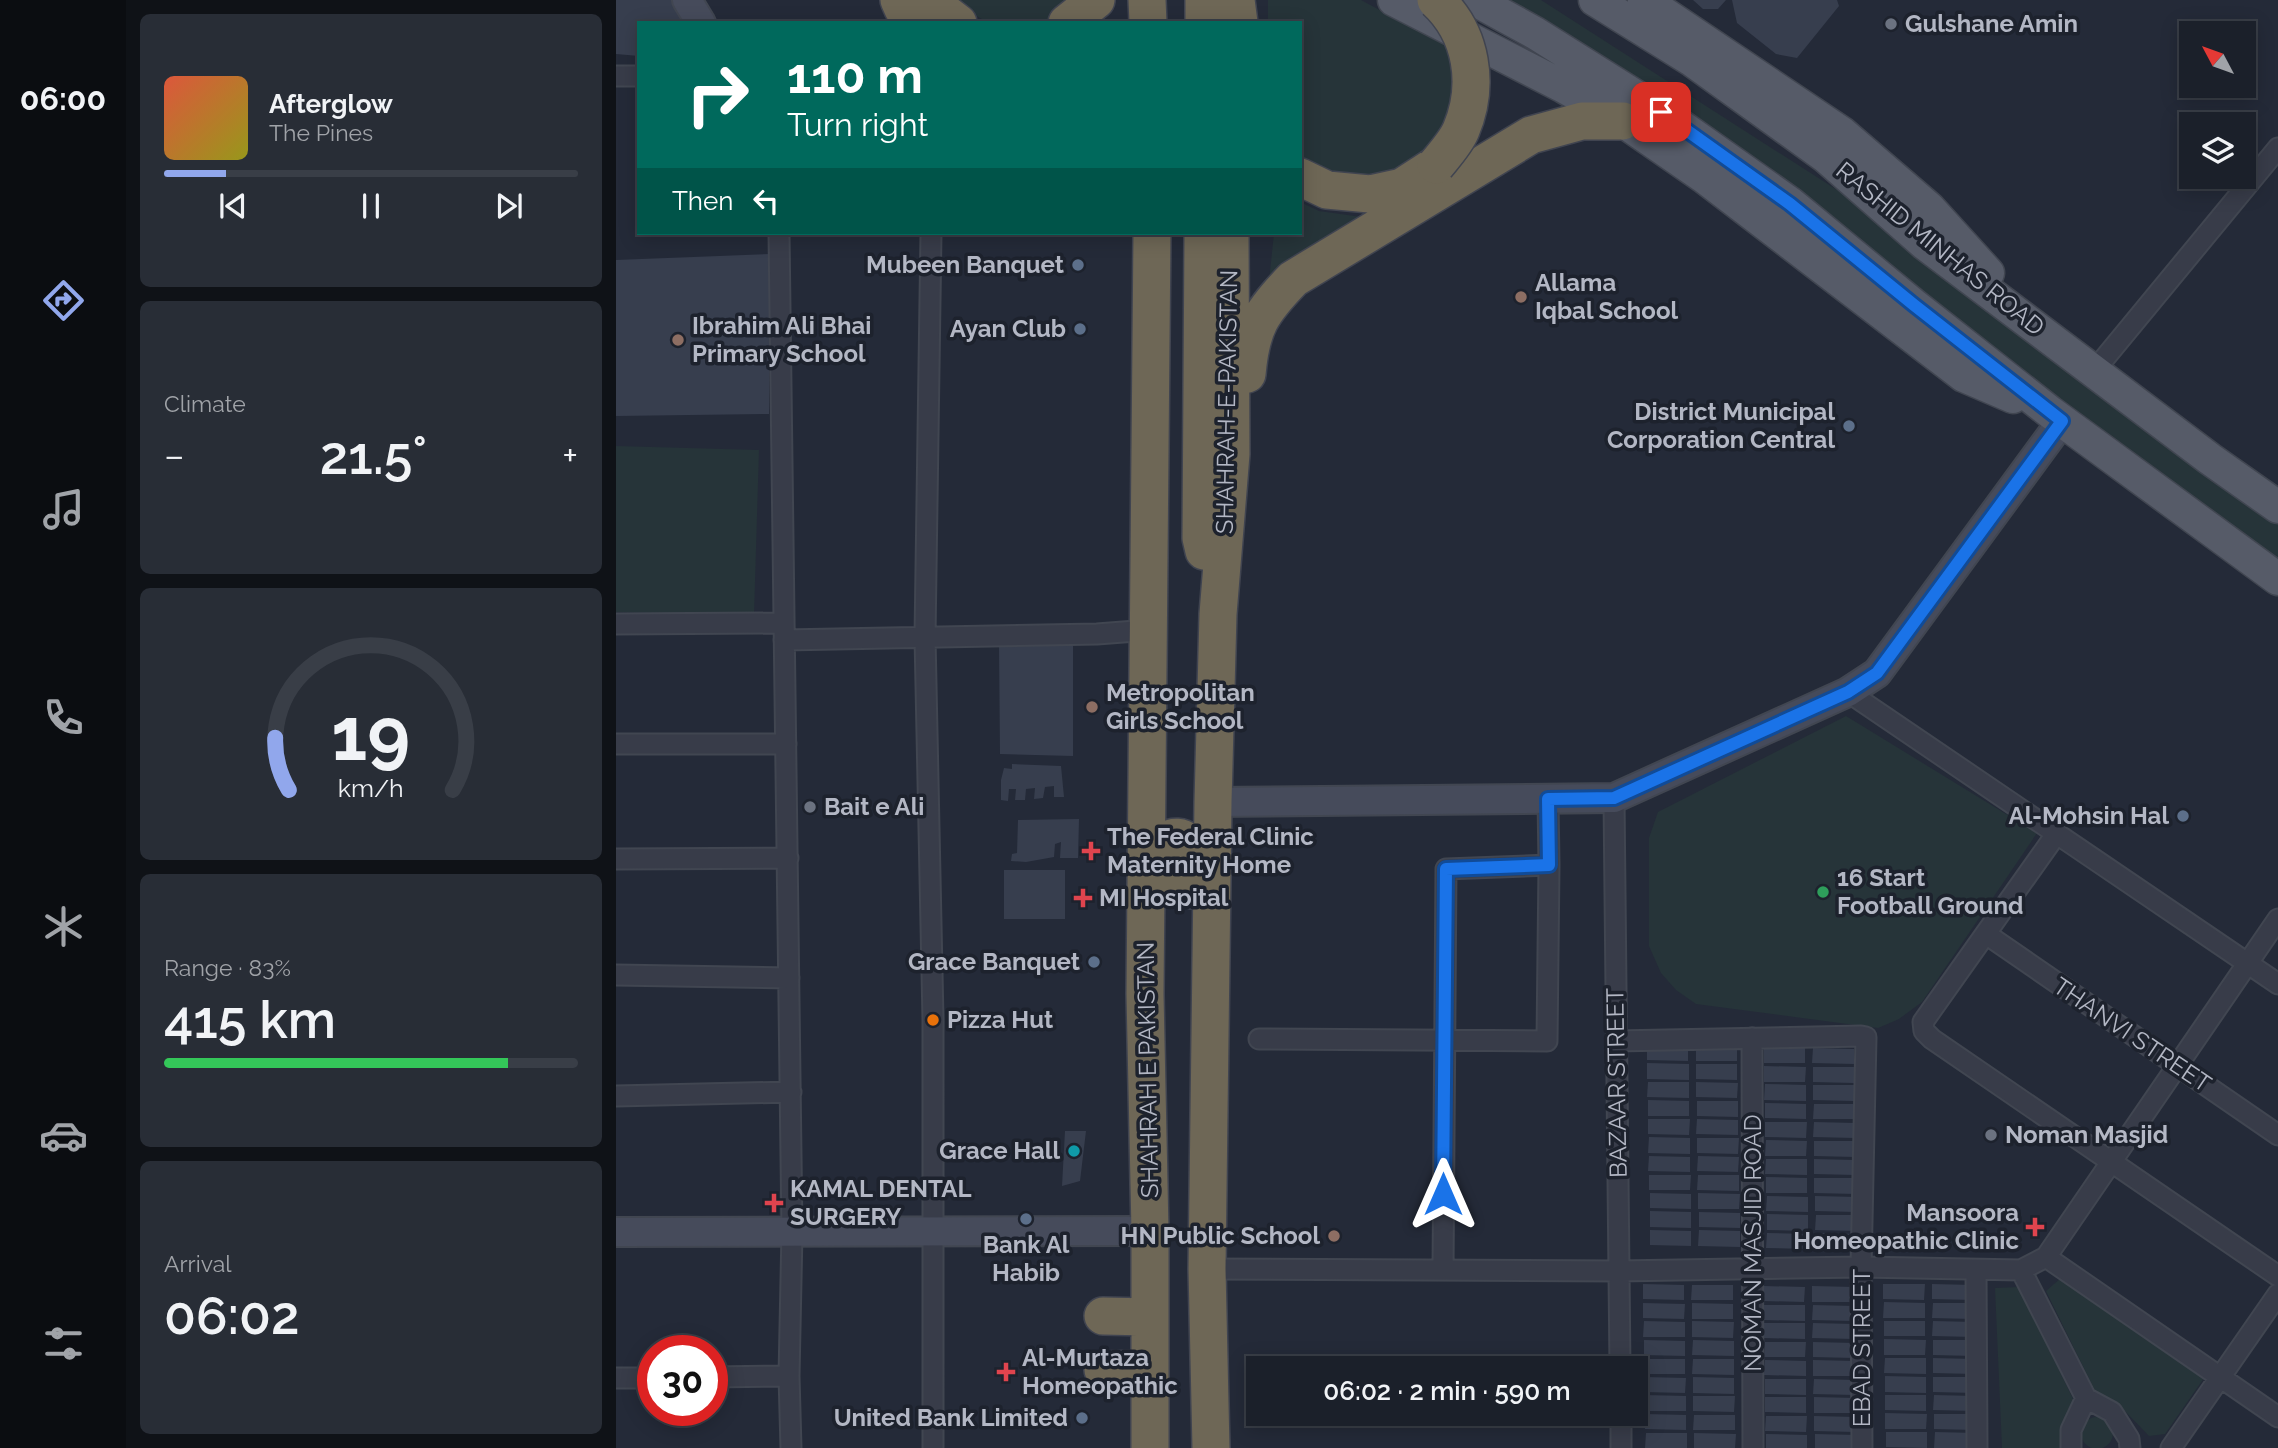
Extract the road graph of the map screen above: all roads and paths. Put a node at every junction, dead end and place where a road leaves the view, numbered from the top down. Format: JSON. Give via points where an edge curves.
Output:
{"nodes":[{"id":1,"x":687,"y":0,"type":"edge"},
{"id":2,"x":898,"y":0,"type":"edge"},
{"id":3,"x":928,"y":0,"type":"edge"},
{"id":4,"x":1096,"y":0,"type":"edge"},
{"id":5,"x":1147,"y":0,"type":"edge"},
{"id":6,"x":1204,"y":0,"type":"edge"},
{"id":7,"x":1228,"y":0,"type":"edge"},
{"id":8,"x":1236,"y":0,"type":"edge"},
{"id":9,"x":1394,"y":0,"type":"edge"},
{"id":10,"x":1436,"y":0,"type":"edge"},
{"id":11,"x":1475,"y":0,"type":"edge"},
{"id":12,"x":1595,"y":0,"type":"edge"},
{"id":13,"x":1644,"y":0,"type":"edge"},
{"id":14,"x":700,"y":21,"type":"edge"},
{"id":15,"x":917,"y":21,"type":"edge"},
{"id":16,"x":955,"y":21,"type":"edge"},
{"id":17,"x":1070,"y":21,"type":"edge"},
{"id":18,"x":1148,"y":21,"type":"edge"},
{"id":19,"x":1204,"y":21,"type":"edge"},
{"id":20,"x":1228,"y":21,"type":"edge"},
{"id":21,"x":1239,"y":21,"type":"edge"},
{"id":22,"x":616,"y":76,"type":"edge"},
{"id":23,"x":637,"y":76,"type":"edge"},
{"id":24,"x":1623,"y":121,"type":"junction"},
{"id":25,"x":2278,"y":148,"type":"edge"},
{"id":26,"x":1302,"y":178,"type":"edge"},
{"id":27,"x":779,"y":235,"type":"edge"},
{"id":28,"x":931,"y":235,"type":"edge"},
{"id":29,"x":1152,"y":235,"type":"edge"},
{"id":30,"x":1203,"y":235,"type":"edge"},
{"id":31,"x":1230,"y":235,"type":"edge"},
{"id":32,"x":2038,"y":329,"type":"junction"},
{"id":33,"x":2094,"y":371,"type":"junction"},
{"id":34,"x":2056,"y":416,"type":"junction"},
{"id":35,"x":1231,"y":454,"type":"junction"},
{"id":36,"x":2278,"y":507,"type":"edge"},
{"id":37,"x":2278,"y":579,"type":"edge"},
{"id":38,"x":1219,"y":614,"type":"junction"},
{"id":39,"x":616,"y":624,"type":"edge"},
{"id":40,"x":1149,"y":630,"type":"junction"},
{"id":41,"x":784,"y":632,"type":"junction"},
{"id":42,"x":925,"y":637,"type":"junction"},
{"id":43,"x":1848,"y":692,"type":"junction"},
{"id":44,"x":616,"y":744,"type":"edge"},
{"id":45,"x":786,"y":744,"type":"junction"},
{"id":46,"x":1614,"y":798,"type":"junction"},
{"id":47,"x":1548,"y":799,"type":"junction"},
{"id":48,"x":1213,"y":802,"type":"junction"},
{"id":49,"x":2057,"y":833,"type":"junction"},
{"id":50,"x":788,"y":858,"type":"junction"},
{"id":51,"x":616,"y":859,"type":"edge"},
{"id":52,"x":1549,"y":865,"type":"junction"},
{"id":53,"x":2278,"y":919,"type":"edge"},
{"id":54,"x":1986,"y":934,"type":"junction"},
{"id":55,"x":2248,"y":963,"type":"junction"},
{"id":56,"x":616,"y":975,"type":"edge"},
{"id":57,"x":789,"y":978,"type":"junction"},
{"id":58,"x":2278,"y":984,"type":"edge"},
{"id":59,"x":1145,"y":994,"type":"junction"},
{"id":60,"x":1752,"y":1038,"type":"junction"},
{"id":61,"x":1259,"y":1039,"type":"dead end"},
{"id":62,"x":1443,"y":1040,"type":"junction"},
{"id":63,"x":1616,"y":1041,"type":"junction"},
{"id":64,"x":1210,"y":1057,"type":"junction"},
{"id":65,"x":2178,"y":1065,"type":"junction"},
{"id":66,"x":791,"y":1092,"type":"junction"},
{"id":67,"x":616,"y":1096,"type":"edge"},
{"id":68,"x":2278,"y":1135,"type":"edge"},
{"id":69,"x":2111,"y":1163,"type":"junction"},
{"id":70,"x":1150,"y":1231,"type":"junction"},
{"id":71,"x":616,"y":1232,"type":"edge"},
{"id":72,"x":792,"y":1232,"type":"junction"},
{"id":73,"x":933,"y":1232,"type":"junction"},
{"id":74,"x":2046,"y":1257,"type":"junction"},
{"id":75,"x":1861,"y":1267,"type":"junction"},
{"id":76,"x":1207,"y":1269,"type":"junction"},
{"id":77,"x":1753,"y":1269,"type":"junction"},
{"id":78,"x":1443,"y":1270,"type":"junction"},
{"id":79,"x":2021,"y":1270,"type":"junction"},
{"id":80,"x":1619,"y":1271,"type":"junction"},
{"id":81,"x":1976,"y":1271,"type":"junction"},
{"id":82,"x":2278,"y":1276,"type":"edge"},
{"id":83,"x":2278,"y":1294,"type":"edge"},
{"id":84,"x":1103,"y":1316,"type":"dead end"},
{"id":85,"x":1150,"y":1317,"type":"junction"},
{"id":86,"x":1620,"y":1356,"type":"edge"},
{"id":87,"x":1150,"y":1368,"type":"junction"},
{"id":88,"x":1103,"y":1370,"type":"dead end"},
{"id":89,"x":789,"y":1376,"type":"junction"},
{"id":90,"x":728,"y":1377,"type":"edge"},
{"id":91,"x":616,"y":1378,"type":"edge"},
{"id":92,"x":637,"y":1378,"type":"edge"},
{"id":93,"x":2220,"y":1378,"type":"junction"},
{"id":94,"x":2085,"y":1398,"type":"junction"},
{"id":95,"x":2278,"y":1417,"type":"edge"},
{"id":96,"x":1620,"y":1426,"type":"edge"},
{"id":97,"x":791,"y":1448,"type":"edge"},
{"id":98,"x":933,"y":1448,"type":"edge"},
{"id":99,"x":1150,"y":1448,"type":"edge"},
{"id":100,"x":1211,"y":1448,"type":"edge"},
{"id":101,"x":1621,"y":1448,"type":"edge"},
{"id":102,"x":1754,"y":1448,"type":"edge"},
{"id":103,"x":1863,"y":1448,"type":"edge"},
{"id":104,"x":1977,"y":1448,"type":"edge"},
{"id":105,"x":2071,"y":1448,"type":"edge"},
{"id":106,"x":2130,"y":1448,"type":"edge"},
{"id":107,"x":2171,"y":1448,"type":"edge"}],
"edges":[{"from":1,"to":14,"type":"street"},
{"from":2,"to":15,"type":"highway"},
{"from":3,"to":16,"type":"highway"},
{"from":4,"to":17,"type":"highway"},
{"from":5,"to":18,"type":"highway"},
{"from":6,"to":19,"type":"highway"},
{"from":7,"to":20,"type":"highway"},
{"from":8,"to":21,"type":"highway"},
{"from":9,"to":24,"type":"main road"},
{"from":10,"to":26,"type":"highway","bridge":true,"via":[[1461,33],[1471,67],[1471,100],[1461,132],[1436,165],[1402,187],[1370,194],[1327,190]]},
{"from":11,"to":34,"type":"main road","via":[[1661,112],[1790,204]]},
{"from":12,"to":32,"type":"main road","name":"RASHID MINHAS ROAD","via":[[1693,61],[1826,157],[1925,244]]},
{"from":13,"to":32,"type":"main road","via":[[1842,133],[1929,208]]},
{"from":22,"to":23,"type":"street"},
{"from":24,"to":34,"type":"main road","via":[[1704,177],[1964,376]]},
{"from":24,"to":35,"type":"highway","via":[[1582,121],[1531,135],[1293,279],[1273,299],[1250,345]]},
{"from":25,"to":33,"type":"street"},
{"from":27,"to":41,"type":"street"},
{"from":28,"to":42,"type":"street"},
{"from":29,"to":40,"type":"highway","name":"SHAHRAH E PAKISTAN"},
{"from":30,"to":38,"type":"highway","via":[[1201,538]]},
{"from":31,"to":35,"type":"highway","name":"SHAHRAH-E-PAKISTAN"},
{"from":32,"to":33,"type":"main road","name":"RASHID MINHAS ROAD"},
{"from":33,"to":36,"type":"main road","name":"RASHID MINHAS ROAD"},
{"from":34,"to":37,"type":"main road"},
{"from":34,"to":43,"type":"street","via":[[1877,673]]},
{"from":35,"to":38,"type":"highway","name":"SHAHRAH-E-PAKISTAN"},
{"from":38,"to":48,"type":"highway"},
{"from":39,"to":41,"type":"street"},
{"from":40,"to":42,"type":"street"},
{"from":40,"to":59,"type":"highway","name":"SHAHRAH E PAKISTAN"},
{"from":41,"to":42,"type":"street"},
{"from":41,"to":45,"type":"street"},
{"from":42,"to":73,"type":"street"},
{"from":43,"to":46,"type":"street"},
{"from":43,"to":49,"type":"street"},
{"from":44,"to":45,"type":"street"},
{"from":45,"to":50,"type":"street"},
{"from":46,"to":47,"type":"street"},
{"from":46,"to":63,"type":"street","name":"BAZAAR STREET"},
{"from":47,"to":48,"type":"street"},
{"from":47,"to":52,"type":"street"},
{"from":48,"to":64,"type":"highway"},
{"from":49,"to":54,"type":"street"},
{"from":49,"to":55,"type":"street"},
{"from":50,"to":51,"type":"street"},
{"from":50,"to":57,"type":"street"},
{"from":52,"to":62,"type":"street","via":[[1446,869]]},
{"from":52,"to":62,"type":"street","via":[[1547,1041]]},
{"from":53,"to":55,"type":"street"},
{"from":54,"to":65,"type":"street","name":"THANVI STREET"},
{"from":54,"to":69,"type":"street","via":[[1923,1022],[1924,1031]]},
{"from":55,"to":58,"type":"street"},
{"from":55,"to":65,"type":"street"},
{"from":56,"to":57,"type":"street"},
{"from":57,"to":66,"type":"street"},
{"from":59,"to":64,"type":"highway","via":[[1157,956],[1161,850],[1173,837],[1182,837],[1193,851],[1194,976]]},
{"from":59,"to":70,"type":"highway","name":"SHAHRAH E PAKISTAN"},
{"from":60,"to":63,"type":"street"},
{"from":60,"to":75,"type":"street","name":"EBAD STREET","via":[[1866,1037]]},
{"from":60,"to":77,"type":"street","name":"NOMAN MASJID ROAD"},
{"from":61,"to":62,"type":"street"},
{"from":62,"to":78,"type":"street"},
{"from":63,"to":80,"type":"street","name":"BAZAAR STREET"},
{"from":64,"to":76,"type":"highway"},
{"from":65,"to":68,"type":"street","name":"THANVI STREET"},
{"from":65,"to":69,"type":"street"},
{"from":66,"to":67,"type":"street"},
{"from":66,"to":72,"type":"street"},
{"from":69,"to":74,"type":"street"},
{"from":69,"to":82,"type":"street"},
{"from":70,"to":73,"type":"street"},
{"from":70,"to":85,"type":"highway","name":"SHAHRAH E PAKISTAN"},
{"from":71,"to":72,"type":"street"},
{"from":72,"to":73,"type":"street"},
{"from":72,"to":89,"type":"street"},
{"from":73,"to":98,"type":"street"},
{"from":74,"to":79,"type":"street"},
{"from":74,"to":93,"type":"street"},
{"from":75,"to":77,"type":"street"},
{"from":75,"to":81,"type":"street"},
{"from":75,"to":103,"type":"street","name":"EBAD STREET"},
{"from":76,"to":78,"type":"street"},
{"from":76,"to":100,"type":"highway"},
{"from":77,"to":80,"type":"street"},
{"from":77,"to":102,"type":"street","name":"NOMAN MASJID ROAD"},
{"from":78,"to":80,"type":"street"},
{"from":79,"to":81,"type":"street"},
{"from":79,"to":94,"type":"street"},
{"from":80,"to":86,"type":"street","name":"BAZAAR STREET"},
{"from":81,"to":104,"type":"street"},
{"from":83,"to":93,"type":"street"},
{"from":84,"to":85,"type":"highway"},
{"from":85,"to":87,"type":"highway","name":"SHAHRAH E PAKISTAN"},
{"from":87,"to":88,"type":"highway"},
{"from":87,"to":99,"type":"highway","name":"SHAHRAH E PAKISTAN"},
{"from":89,"to":90,"type":"street"},
{"from":89,"to":97,"type":"street"},
{"from":91,"to":92,"type":"street"},
{"from":93,"to":95,"type":"street"},
{"from":93,"to":107,"type":"street"},
{"from":94,"to":105,"type":"street","via":[[2071,1430]]},
{"from":94,"to":106,"type":"street","via":[[2112,1412]]},
{"from":96,"to":101,"type":"street"}]}
